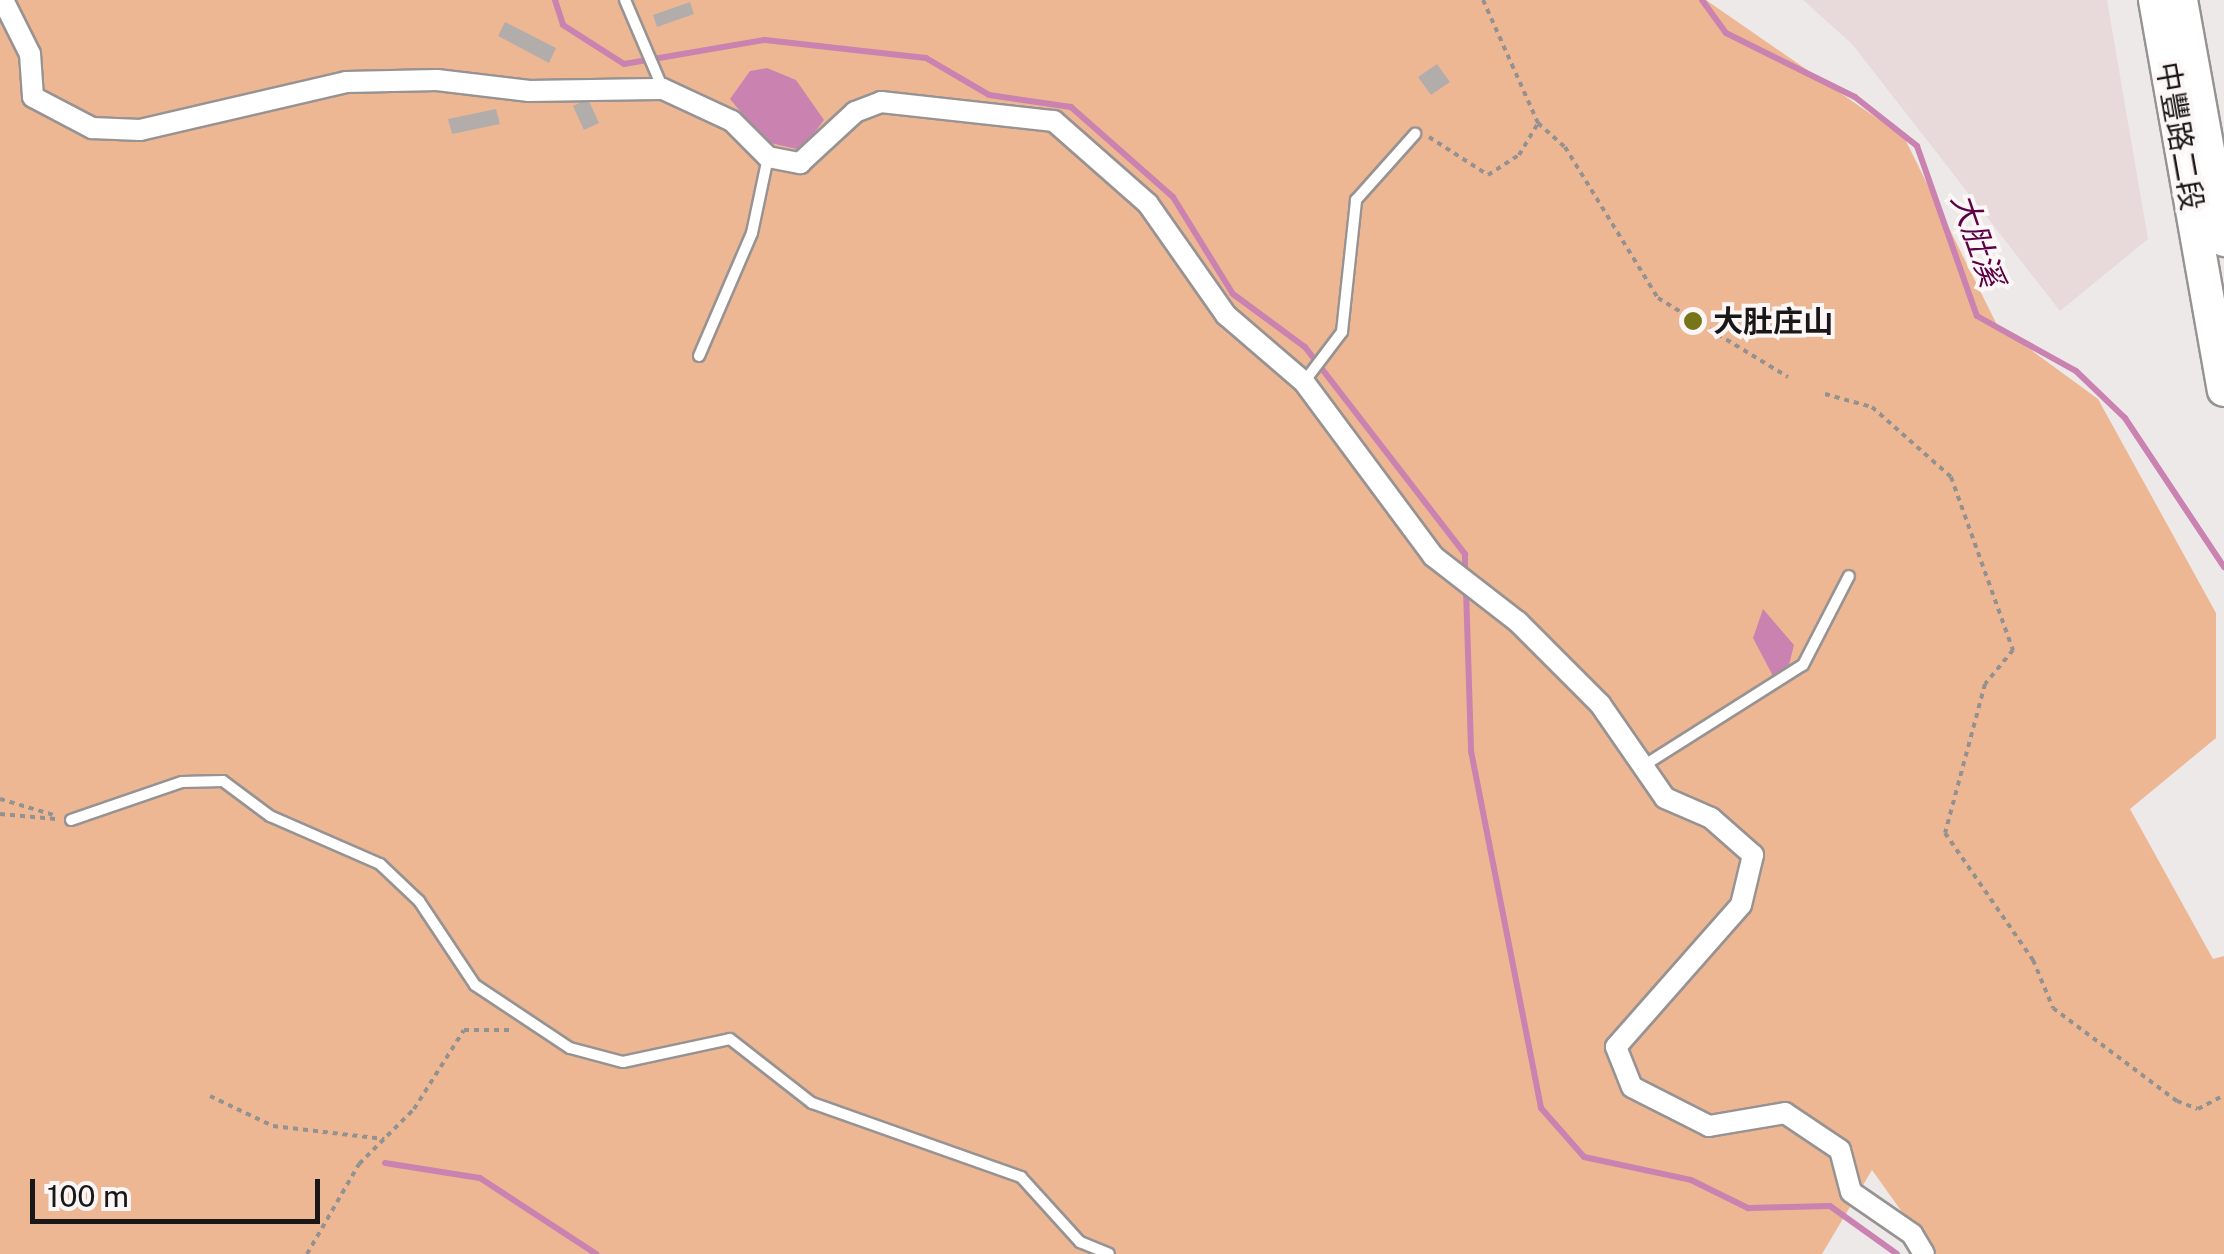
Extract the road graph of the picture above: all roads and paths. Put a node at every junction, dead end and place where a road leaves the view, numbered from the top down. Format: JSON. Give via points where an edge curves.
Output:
{"nodes":[{"id":1,"x":3,"y":0,"type":"edge"},
{"id":2,"x":626,"y":0,"type":"edge"},
{"id":3,"x":1483,"y":0,"type":"edge"},
{"id":4,"x":2155,"y":0,"type":"edge"},
{"id":5,"x":2181,"y":0,"type":"edge"},
{"id":6,"x":660,"y":81,"type":"junction"},
{"id":7,"x":1538,"y":122,"type":"junction"},
{"id":8,"x":1415,"y":134,"type":"joint"},
{"id":9,"x":768,"y":157,"type":"junction"},
{"id":10,"x":2208,"y":173,"type":"edge"},
{"id":11,"x":2224,"y":240,"type":"edge"},
{"id":12,"x":699,"y":356,"type":"dead end"},
{"id":13,"x":1788,"y":377,"type":"dead end"},
{"id":14,"x":1304,"y":382,"type":"junction"},
{"id":15,"x":2224,"y":390,"type":"edge"},
{"id":16,"x":1825,"y":394,"type":"dead end"},
{"id":17,"x":1849,"y":576,"type":"dead end"},
{"id":18,"x":1642,"y":767,"type":"junction"},
{"id":19,"x":0,"y":799,"type":"edge"},
{"id":20,"x":0,"y":814,"type":"edge"},
{"id":21,"x":71,"y":820,"type":"junction"},
{"id":22,"x":522,"y":1033,"type":"dead end"},
{"id":23,"x":2224,"y":1095,"type":"edge"},
{"id":24,"x":210,"y":1096,"type":"dead end"},
{"id":25,"x":384,"y":1140,"type":"junction"},
{"id":26,"x":307,"y":1254,"type":"edge"},
{"id":27,"x":1110,"y":1254,"type":"edge"},
{"id":28,"x":1924,"y":1254,"type":"edge"}],
"edges":[{"from":1,"to":6,"type":"street","via":[[30,54],[34,98],[92,128],[140,130],[346,82]]},
{"from":2,"to":6,"type":"lane"},
{"from":3,"to":7,"type":"path"},
{"from":4,"to":10,"type":"main road","name":"中豐路二段"},
{"from":5,"to":10,"type":"main road","name":"中豐路二段"},
{"from":6,"to":9,"type":"street","via":[[732,121]]},
{"from":7,"to":8,"type":"path","via":[[1520,155],[1488,174],[1446,140]]},
{"from":7,"to":13,"type":"path","via":[[1566,147],[1658,298]]},
{"from":8,"to":14,"type":"lane","via":[[1356,200],[1342,332]]},
{"from":9,"to":12,"type":"lane","via":[[752,233]]},
{"from":9,"to":14,"type":"street","via":[[800,163],[855,112],[881,102],[1054,122],[1148,204],[1226,316]]},
{"from":10,"to":11,"type":"main road","name":"中豐路二段"},
{"from":10,"to":15,"type":"main road","name":"中豐路二段"},
{"from":14,"to":18,"type":"street","via":[[1433,556],[1518,622],[1600,704]]},
{"from":16,"to":23,"type":"path","via":[[1872,407],[1952,477],[2013,650],[1985,684],[1945,833],[2024,946],[2053,1008],[2177,1101],[2198,1108]]},
{"from":17,"to":18,"type":"lane","via":[[1804,665]]},
{"from":18,"to":28,"type":"street","via":[[1666,798],[1710,818],[1753,855],[1741,904],[1616,1047],[1632,1087],[1709,1126],[1785,1112],[1840,1150],[1851,1192],[1912,1234]]},
{"from":19,"to":21,"type":"path"},
{"from":20,"to":21,"type":"path"},
{"from":21,"to":27,"type":"lane","via":[[182,782],[223,781],[270,816],[380,864],[419,902],[476,985],[570,1048],[623,1062],[730,1039],[812,1102],[1021,1177],[1080,1242]]},
{"from":22,"to":25,"type":"path","via":[[464,1030]]},
{"from":24,"to":25,"type":"path","via":[[273,1126]]},
{"from":25,"to":26,"type":"path","via":[[358,1164]]}]}
